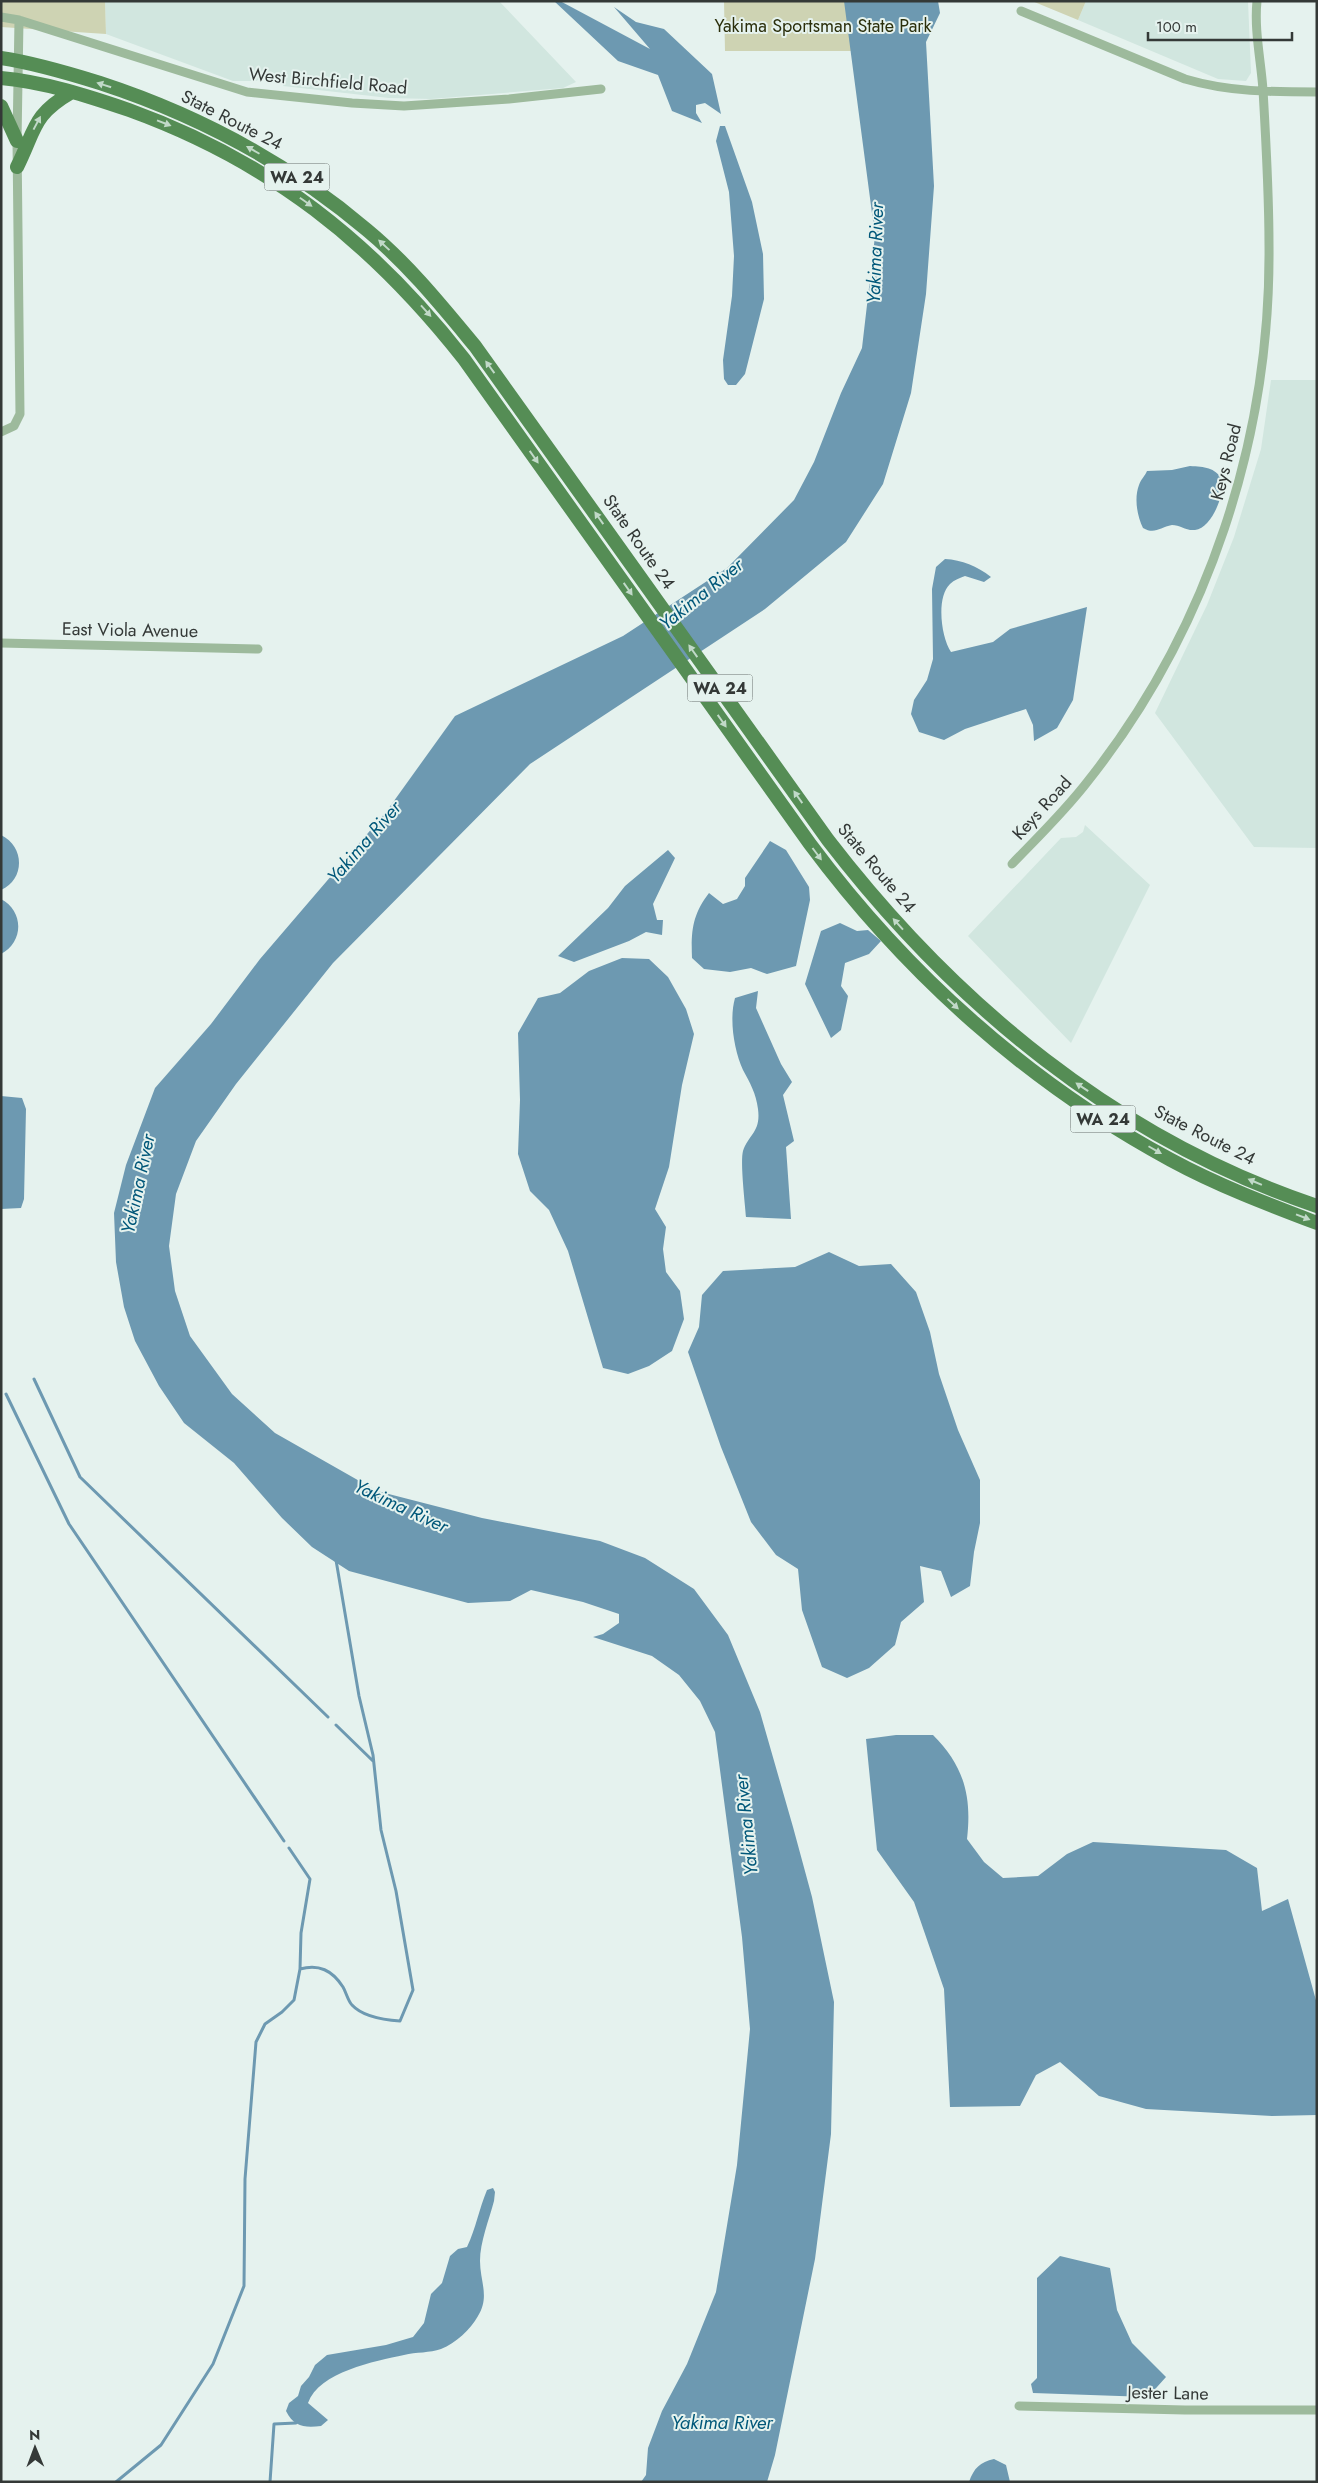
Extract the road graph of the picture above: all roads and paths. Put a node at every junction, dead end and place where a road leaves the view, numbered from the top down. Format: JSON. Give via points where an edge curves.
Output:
{"nodes":[{"id":1,"x":1256,"y":1,"type":"edge"},
{"id":2,"x":1021,"y":11,"type":"dead end"},
{"id":3,"x":1,"y":17,"type":"edge"},
{"id":4,"x":19,"y":20,"type":"junction"},
{"id":5,"x":1,"y":58,"type":"edge"},
{"id":6,"x":17,"y":60,"type":"junction"},
{"id":7,"x":1,"y":78,"type":"edge"},
{"id":8,"x":17,"y":79,"type":"junction"},
{"id":9,"x":601,"y":89,"type":"dead end"},
{"id":10,"x":72,"y":92,"type":"junction"},
{"id":11,"x":1263,"y":92,"type":"junction"},
{"id":12,"x":1317,"y":92,"type":"edge"},
{"id":13,"x":1,"y":106,"type":"edge"},
{"id":14,"x":17,"y":141,"type":"junction"},
{"id":15,"x":17,"y":167,"type":"junction"},
{"id":16,"x":1,"y":432,"type":"edge"},
{"id":17,"x":1,"y":643,"type":"edge"},
{"id":18,"x":258,"y":649,"type":"dead end"},
{"id":19,"x":1012,"y":864,"type":"dead end"},
{"id":20,"x":1317,"y":1206,"type":"edge"},
{"id":21,"x":1317,"y":1223,"type":"edge"},
{"id":22,"x":1019,"y":2406,"type":"dead end"},
{"id":23,"x":1317,"y":2410,"type":"edge"}],
"edges":[{"from":1,"to":11,"type":"street","name":"Keys Road"},
{"from":2,"to":11,"type":"street","via":[[1185,79],[1231,90]]},
{"from":3,"to":4,"type":"street","name":"West Birchfield Road"},
{"from":4,"to":6,"type":"street"},
{"from":4,"to":9,"type":"street","name":"West Birchfield Road","via":[[247,92],[404,106]]},
{"from":5,"to":6,"type":"main road","name":"State Route 24","number":"WA 24"},
{"from":6,"to":8,"type":"street"},
{"from":20,"to":6,"type":"main road","name":"State Route 24","number":"WA 24","one_way":true,"via":[[1212,1162],[1116,1109],[1017,1038],[932,960],[869,892],[828,840],[469,339],[406,266],[368,230],[288,170],[195,118],[99,83]]},
{"from":7,"to":8,"type":"main road","name":"State Route 24","number":"WA 24"},
{"from":8,"to":10,"type":"main road","name":"State Route 24","number":"WA 24"},
{"from":8,"to":14,"type":"street"},
{"from":15,"to":10,"type":"main road","one_way":true,"via":[[36,122],[45,110]]},
{"from":10,"to":21,"type":"main road","name":"State Route 24","number":"WA 24","one_way":true,"via":[[168,125],[237,158],[313,208],[350,237],[411,295],[464,358],[821,859],[850,896],[918,970],[993,1039],[1097,1116],[1172,1160],[1253,1198]]},
{"from":11,"to":12,"type":"street"},
{"from":11,"to":19,"type":"street","name":"Keys Road","via":[[1270,245],[1264,347],[1246,453],[1228,524],[1185,625],[1137,711],[1089,780]]},
{"from":13,"to":14,"type":"main road"},
{"from":14,"to":15,"type":"street"},
{"from":15,"to":16,"type":"street","via":[[20,414],[14,426]]},
{"from":17,"to":18,"type":"street","name":"East Viola Avenue"},
{"from":22,"to":23,"type":"street","name":"Jester Lane"}]}
